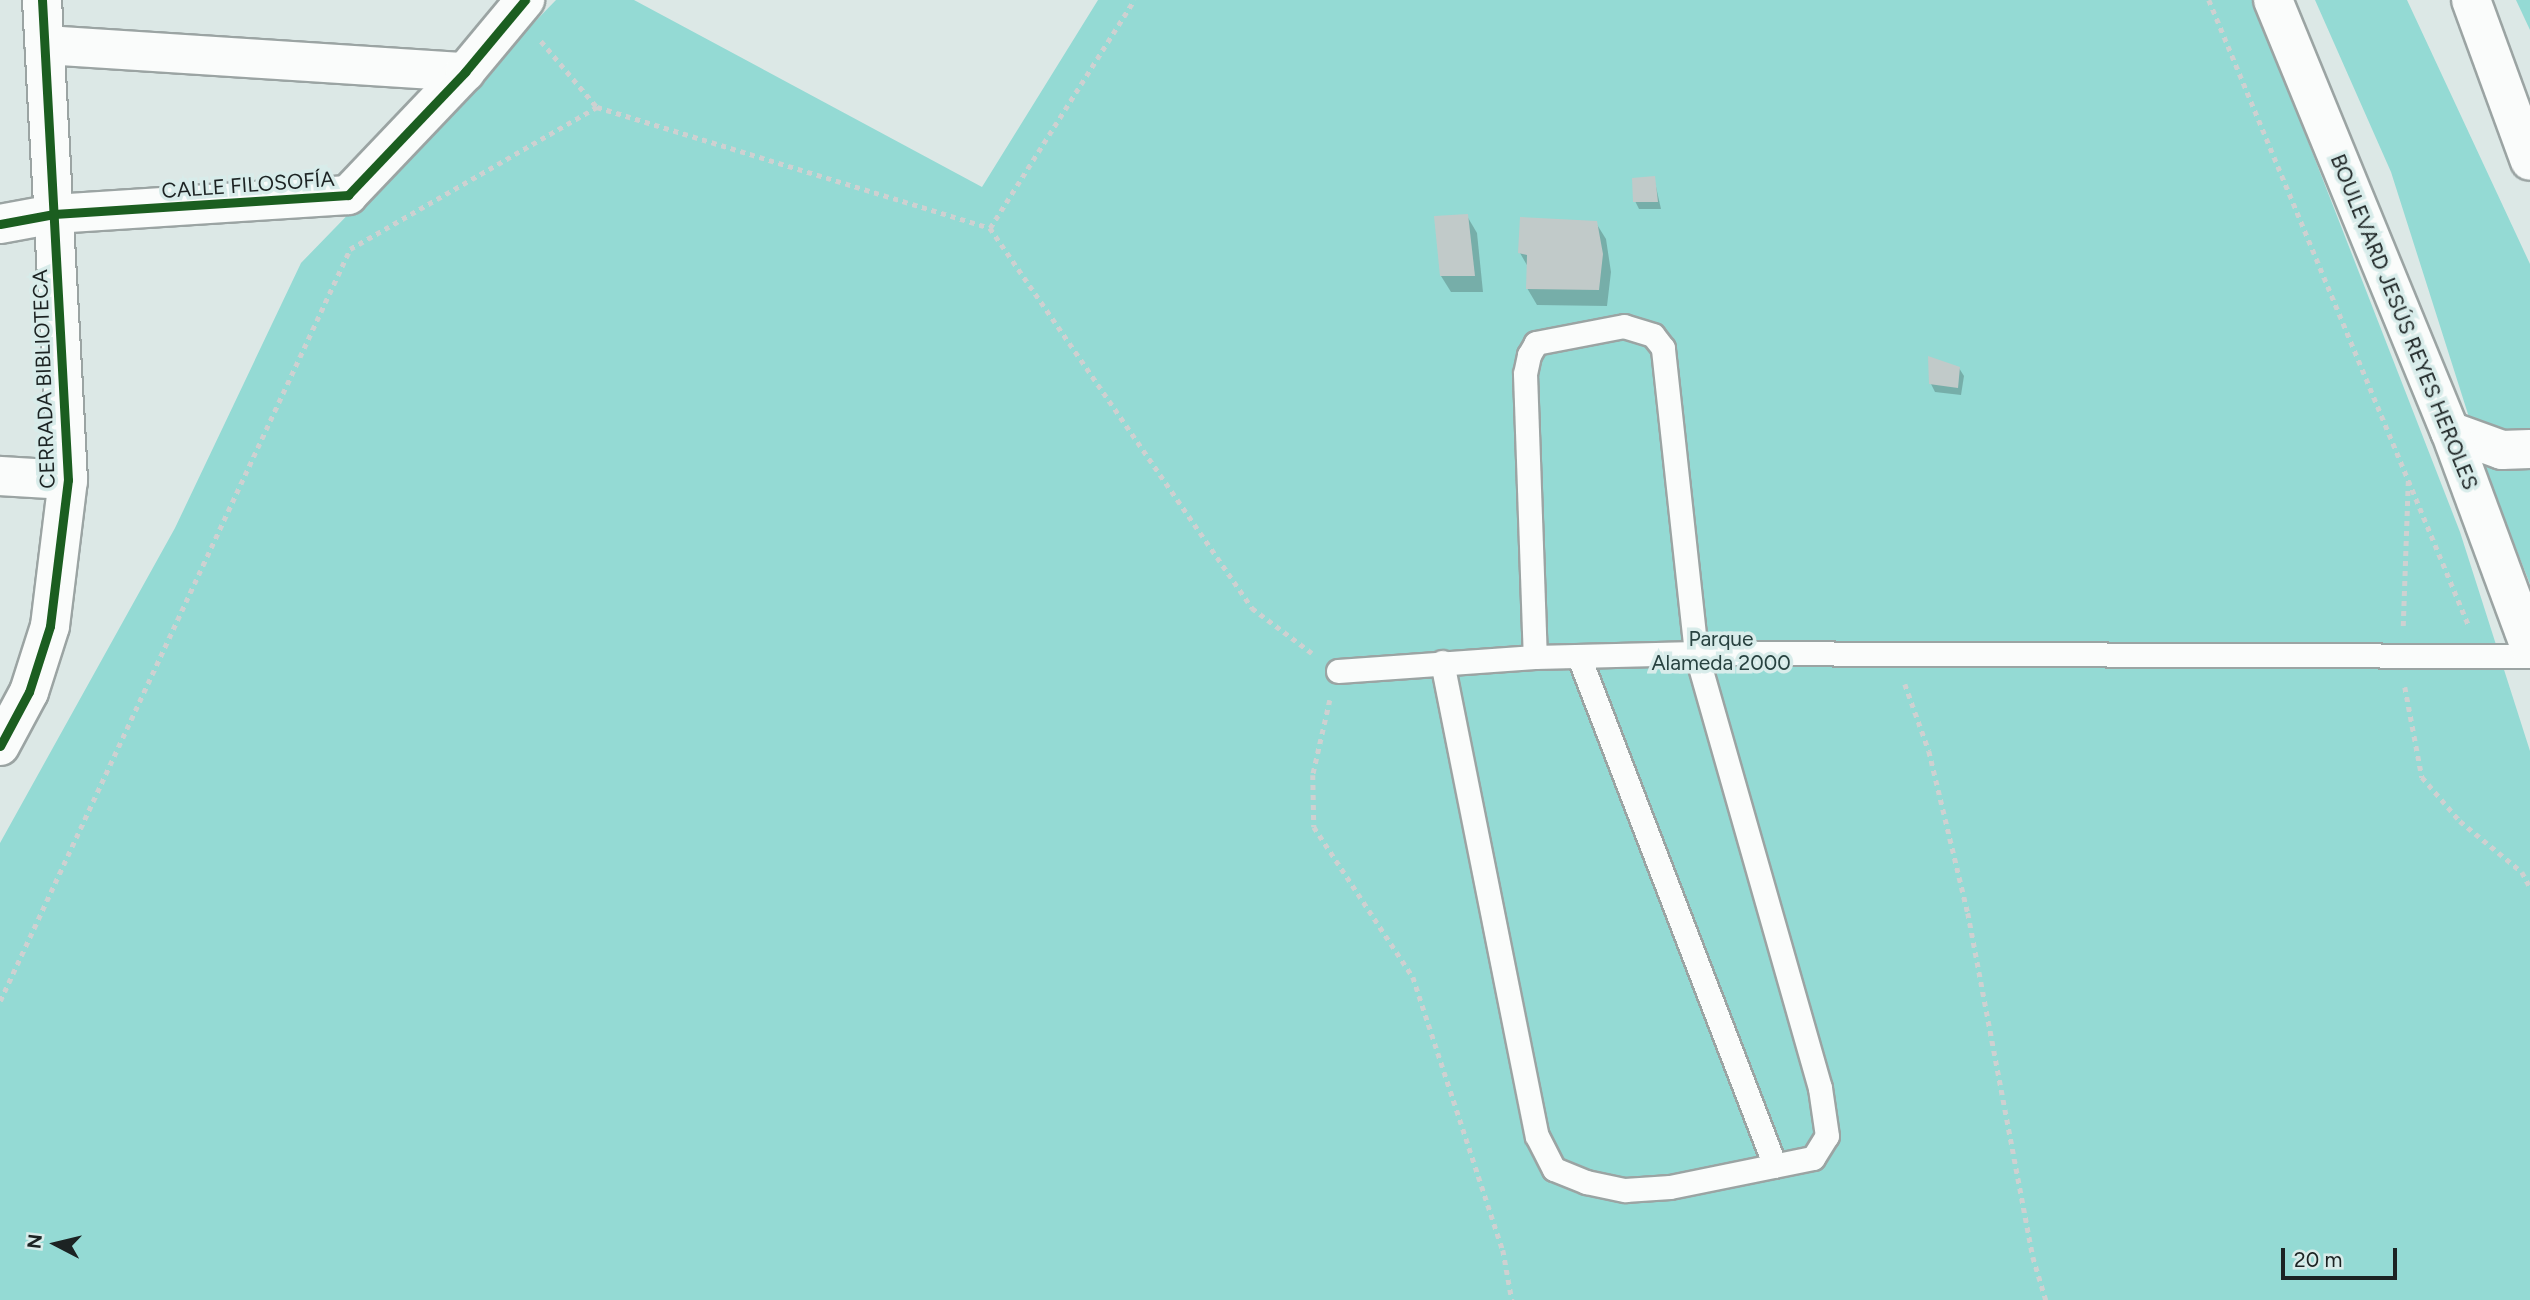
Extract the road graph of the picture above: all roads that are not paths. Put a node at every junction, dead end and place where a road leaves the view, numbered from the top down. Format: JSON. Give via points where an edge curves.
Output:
{"nodes":[{"id":1,"x":42,"y":0,"type":"edge"},
{"id":2,"x":2273,"y":0,"type":"edge"},
{"id":3,"x":2471,"y":0,"type":"edge"},
{"id":4,"x":520,"y":6,"type":"edge"},
{"id":5,"x":45,"y":45,"type":"junction"},
{"id":6,"x":465,"y":72,"type":"junction"},
{"id":7,"x":2530,"y":162,"type":"edge"},
{"id":8,"x":54,"y":214,"type":"junction"},
{"id":9,"x":0,"y":225,"type":"edge"},
{"id":10,"x":2449,"y":431,"type":"junction"},
{"id":11,"x":2530,"y":449,"type":"edge"},
{"id":12,"x":0,"y":476,"type":"edge"},
{"id":13,"x":68,"y":480,"type":"junction"},
{"id":14,"x":2530,"y":583,"type":"edge"},
{"id":15,"x":2527,"y":641,"type":"edge"},
{"id":16,"x":1696,"y":653,"type":"junction"},
{"id":17,"x":1535,"y":657,"type":"junction"},
{"id":18,"x":1579,"y":657,"type":"junction"},
{"id":19,"x":1442,"y":662,"type":"junction"},
{"id":20,"x":1338,"y":671,"type":"road end"},
{"id":21,"x":0,"y":746,"type":"edge"},
{"id":22,"x":1775,"y":1166,"type":"junction"}],
"edges":[{"from":1,"to":5,"type":"street","name":"CERRADA BIBLIOTECA"},
{"from":2,"to":10,"type":"street","name":"BOULEVARD JESÚS REYES HEROLES"},
{"from":3,"to":7,"type":"street"},
{"from":4,"to":6,"type":"street","name":"CALLE FILOSOFÍA"},
{"from":5,"to":6,"type":"street"},
{"from":5,"to":8,"type":"street","name":"CERRADA BIBLIOTECA"},
{"from":6,"to":8,"type":"street","name":"CALLE FILOSOFÍA","via":[[357,187],[338,199]]},
{"from":8,"to":9,"type":"street","name":"CALLE FILOSOFÍA"},
{"from":8,"to":13,"type":"street","name":"CERRADA BIBLIOTECA"},
{"from":10,"to":11,"type":"street","via":[[2501,450]]},
{"from":10,"to":15,"type":"street","name":"BOULEVARD JESÚS REYES HEROLES"},
{"from":12,"to":13,"type":"street"},
{"from":13,"to":21,"type":"street","name":"CERRADA BIBLIOTECA","via":[[50,626],[29,692]]},
{"from":14,"to":15,"type":"street"},
{"from":15,"to":16,"type":"lane","via":[[2481,656]]},
{"from":16,"to":17,"type":"lane","via":[[1663,348],[1653,335],[1624,326],[1536,343],[1529,355],[1525,374]]},
{"from":16,"to":18,"type":"lane"},
{"from":16,"to":22,"type":"lane","via":[[1820,1088],[1827,1136],[1812,1158]]},
{"from":17,"to":18,"type":"lane"},
{"from":17,"to":19,"type":"lane"},
{"from":18,"to":22,"type":"lane"},
{"from":19,"to":20,"type":"lane"},
{"from":19,"to":22,"type":"lane","via":[[1537,1136],[1554,1169],[1625,1190],[1670,1187]]}]}
